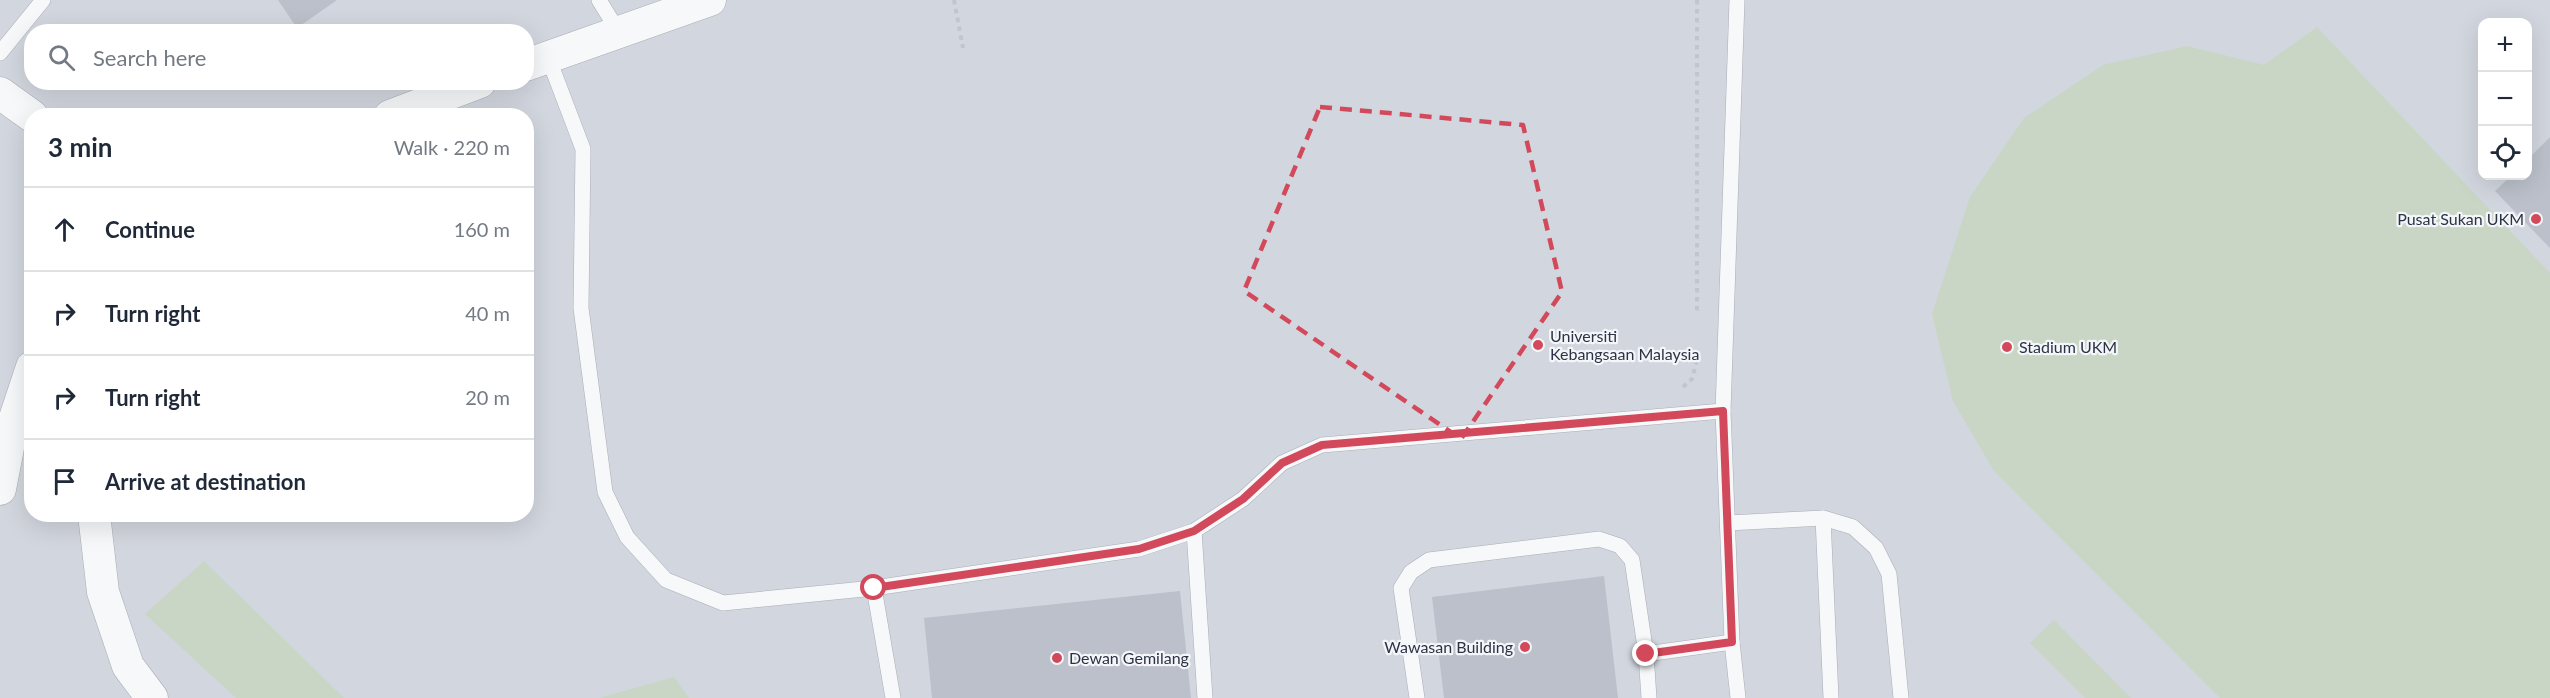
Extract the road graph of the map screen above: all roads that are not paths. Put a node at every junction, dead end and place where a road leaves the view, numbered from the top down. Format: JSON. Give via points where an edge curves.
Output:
{"nodes":[{"id":1,"x":43,"y":0,"type":"edge"},
{"id":2,"x":599,"y":0,"type":"edge"},
{"id":3,"x":710,"y":0,"type":"edge"},
{"id":4,"x":1737,"y":0,"type":"edge"},
{"id":5,"x":618,"y":31,"type":"junction"},
{"id":6,"x":0,"y":53,"type":"edge"},
{"id":7,"x":537,"y":61,"type":"edge"},
{"id":8,"x":459,"y":90,"type":"edge"},
{"id":9,"x":0,"y":93,"type":"edge"},
{"id":10,"x":411,"y":108,"type":"edge"},
{"id":11,"x":24,"y":110,"type":"edge"},
{"id":12,"x":24,"y":385,"type":"edge"},
{"id":13,"x":1723,"y":411,"type":"junction"},
{"id":14,"x":6,"y":425,"type":"edge"},
{"id":15,"x":0,"y":489,"type":"edge"},
{"id":16,"x":1823,"y":518,"type":"junction"},
{"id":17,"x":95,"y":522,"type":"edge"},
{"id":18,"x":1728,"y":523,"type":"junction"},
{"id":19,"x":1194,"y":531,"type":"junction"},
{"id":20,"x":874,"y":588,"type":"junction"},
{"id":21,"x":1732,"y":642,"type":"junction"},
{"id":22,"x":1646,"y":654,"type":"junction"},
{"id":23,"x":152,"y":698,"type":"edge"},
{"id":24,"x":893,"y":698,"type":"edge"},
{"id":25,"x":1204,"y":698,"type":"edge"},
{"id":26,"x":1417,"y":698,"type":"edge"},
{"id":27,"x":1649,"y":698,"type":"edge"},
{"id":28,"x":1738,"y":698,"type":"edge"},
{"id":29,"x":1831,"y":698,"type":"edge"},
{"id":30,"x":1901,"y":698,"type":"edge"}],
"edges":[{"from":1,"to":6,"type":"lane"},
{"from":2,"to":5,"type":"lane"},
{"from":3,"to":5,"type":"street"},
{"from":4,"to":13,"type":"lane"},
{"from":5,"to":7,"type":"street"},
{"from":7,"to":20,"type":"lane","via":[[583,149],[581,308],[605,492],[627,537],[666,580],[723,603]]},
{"from":8,"to":10,"type":"street"},
{"from":9,"to":11,"type":"street"},
{"from":12,"to":14,"type":"street"},
{"from":13,"to":18,"type":"lane"},
{"from":13,"to":19,"type":"lane","via":[[1322,445],[1282,463],[1243,499]]},
{"from":14,"to":15,"type":"street"},
{"from":16,"to":18,"type":"lane"},
{"from":16,"to":29,"type":"lane"},
{"from":16,"to":30,"type":"lane","via":[[1853,527],[1876,548],[1889,574]]},
{"from":17,"to":23,"type":"street","via":[[103,592],[128,666]]},
{"from":18,"to":21,"type":"lane"},
{"from":19,"to":20,"type":"lane","via":[[1139,549]]},
{"from":19,"to":25,"type":"lane"},
{"from":20,"to":24,"type":"lane"},
{"from":21,"to":22,"type":"lane"},
{"from":21,"to":28,"type":"lane"},
{"from":22,"to":26,"type":"lane","via":[[1632,560],[1620,546],[1599,539],[1429,560],[1412,572],[1401,588]]},
{"from":22,"to":27,"type":"lane"}]}
